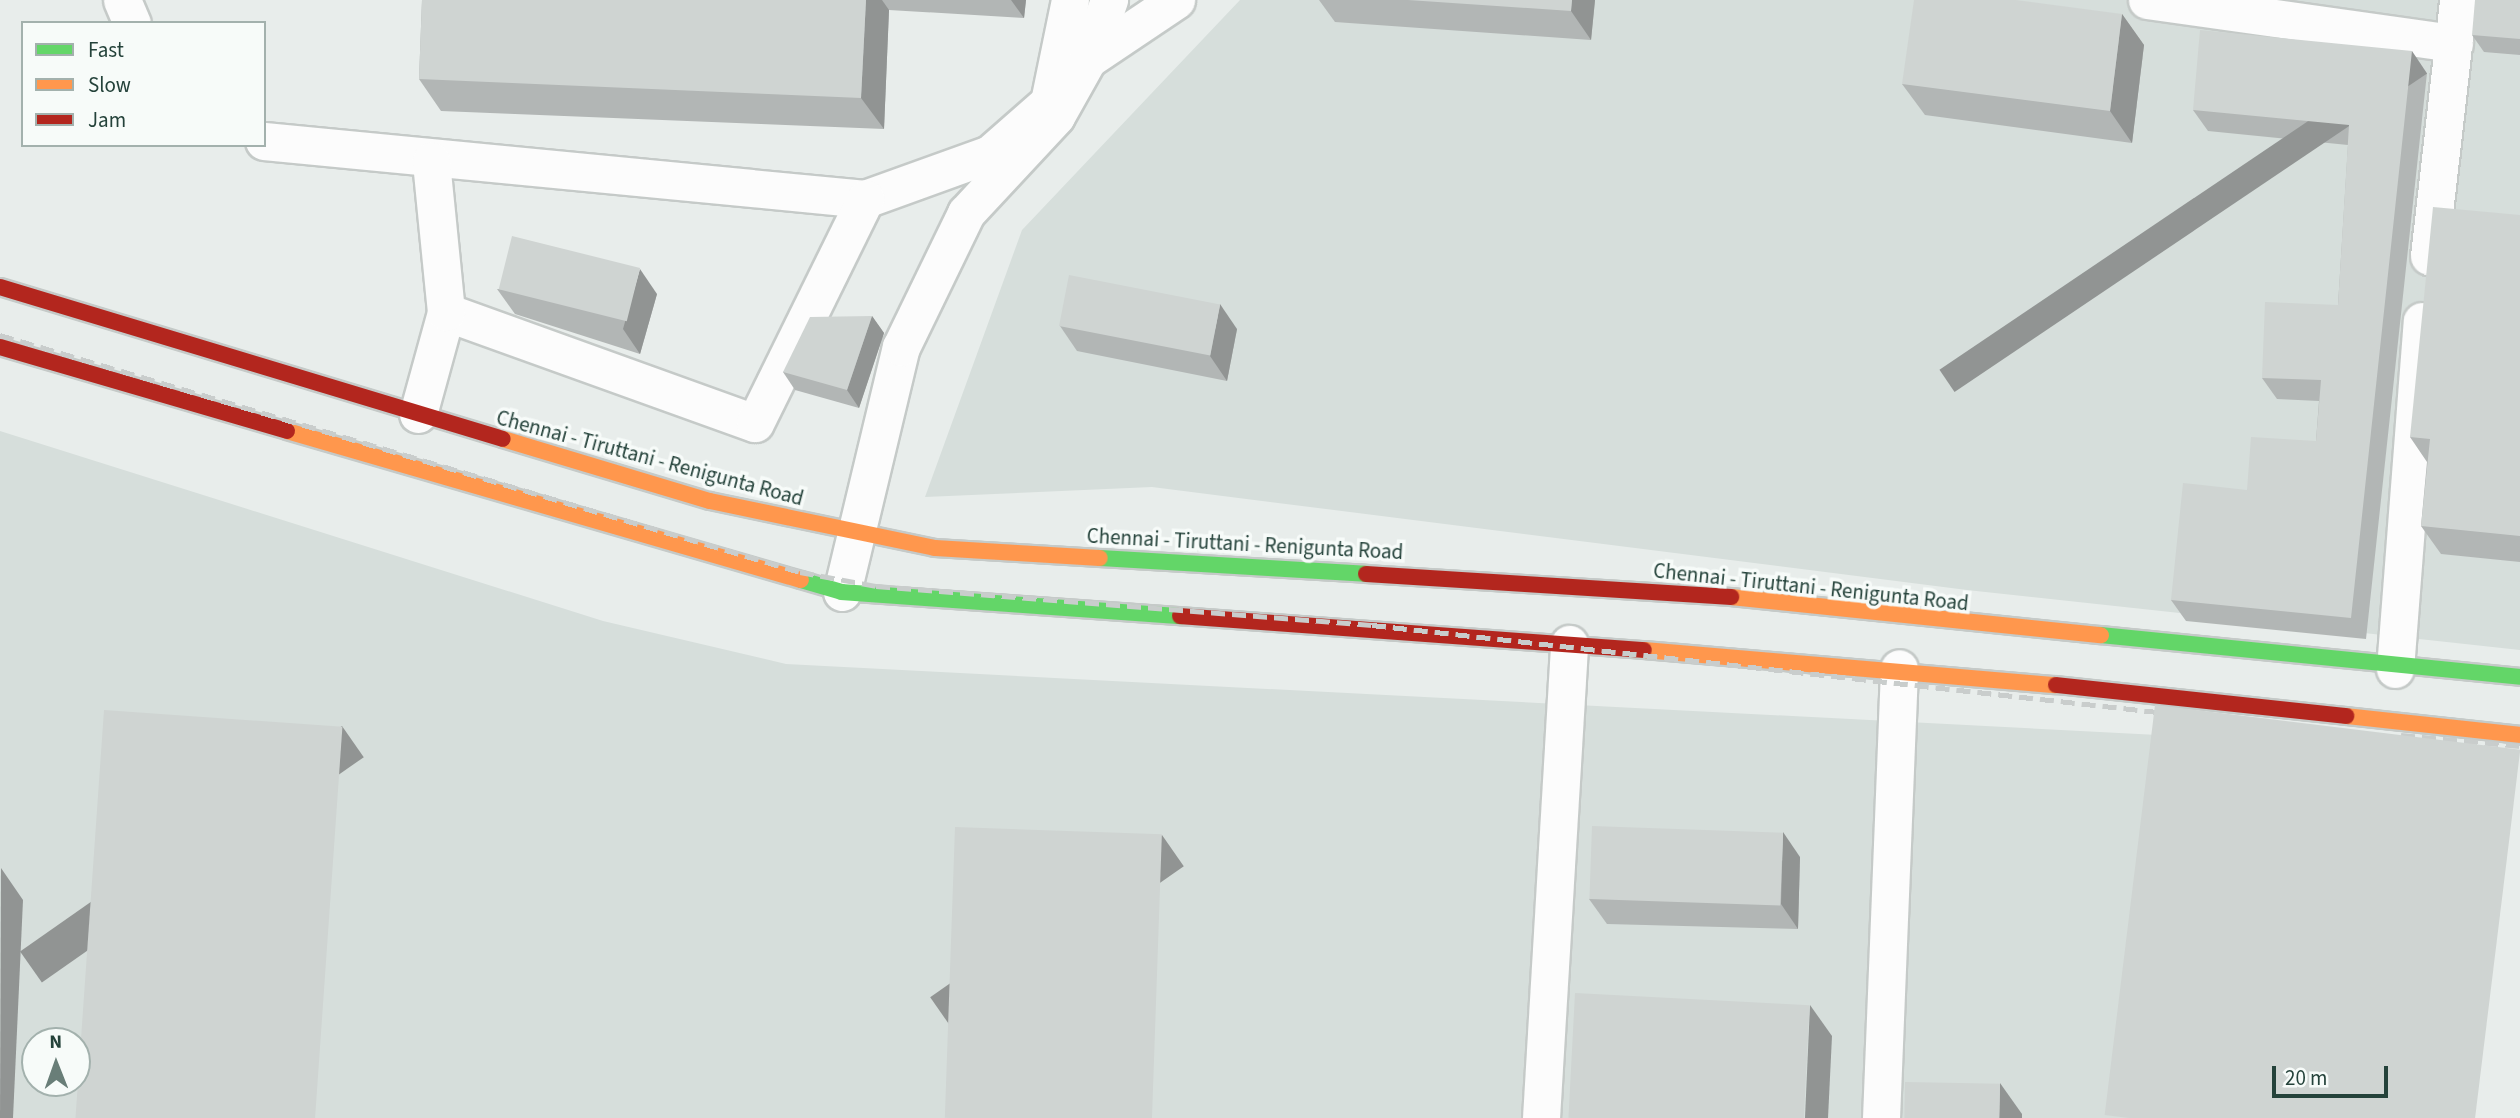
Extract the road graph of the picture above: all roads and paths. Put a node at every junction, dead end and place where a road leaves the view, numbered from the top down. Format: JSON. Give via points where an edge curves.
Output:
{"nodes":[{"id":1,"x":122,"y":0,"type":"edge"},
{"id":2,"x":1070,"y":0,"type":"edge"},
{"id":3,"x":1109,"y":0,"type":"edge"},
{"id":4,"x":1176,"y":0,"type":"edge"},
{"id":5,"x":2147,"y":0,"type":"edge"},
{"id":6,"x":2458,"y":0,"type":"edge"},
{"id":7,"x":131,"y":21,"type":"edge"},
{"id":8,"x":2454,"y":43,"type":"junction"},
{"id":9,"x":1088,"y":59,"type":"junction"},
{"id":10,"x":266,"y":141,"type":"edge"},
{"id":11,"x":431,"y":162,"type":"junction"},
{"id":12,"x":864,"y":199,"type":"junction"},
{"id":13,"x":0,"y":286,"type":"edge"},
{"id":14,"x":446,"y":312,"type":"junction"},
{"id":15,"x":0,"y":347,"type":"edge"},
{"id":16,"x":418,"y":414,"type":"junction"},
{"id":17,"x":856,"y":534,"type":"junction"},
{"id":18,"x":1296,"y":568,"type":"junction"},
{"id":19,"x":842,"y":592,"type":"junction"},
{"id":20,"x":1294,"y":627,"type":"junction"},
{"id":21,"x":1569,"y":643,"type":"junction"},
{"id":22,"x":1899,"y":668,"type":"junction"},
{"id":23,"x":2395,"y":669,"type":"junction"},
{"id":24,"x":2520,"y":677,"type":"edge"},
{"id":25,"x":2520,"y":735,"type":"edge"},
{"id":26,"x":1541,"y":1118,"type":"edge"},
{"id":27,"x":1881,"y":1118,"type":"edge"}],
"edges":[{"from":1,"to":7,"type":"street"},
{"from":2,"to":12,"type":"street","via":[[1049,103],[990,154]]},
{"from":3,"to":9,"type":"street"},
{"from":4,"to":9,"type":"street"},
{"from":5,"to":8,"type":"street"},
{"from":6,"to":8,"type":"street"},
{"from":8,"to":23,"type":"street","via":[[2412,411]]},
{"from":9,"to":17,"type":"street","via":[[1056,116],[966,213],[901,347]]},
{"from":10,"to":11,"type":"street"},
{"from":11,"to":12,"type":"street"},
{"from":11,"to":14,"type":"street"},
{"from":12,"to":14,"type":"street","via":[[755,423]]},
{"from":13,"to":16,"type":"main road","name":"Chennai - Tiruttani - Renigunta Road"},
{"from":14,"to":16,"type":"street"},
{"from":15,"to":19,"type":"main road"},
{"from":16,"to":17,"type":"main road","name":"Chennai - Tiruttani - Renigunta Road","via":[[710,501]]},
{"from":17,"to":18,"type":"main road","name":"Chennai - Tiruttani - Renigunta Road","via":[[935,548]]},
{"from":17,"to":19,"type":"street"},
{"from":18,"to":20,"type":"main road"},
{"from":18,"to":23,"type":"main road","name":"Chennai - Tiruttani - Renigunta Road","via":[[1716,596]]},
{"from":19,"to":20,"type":"main road"},
{"from":20,"to":21,"type":"main road"},
{"from":21,"to":22,"type":"main road"},
{"from":21,"to":26,"type":"street"},
{"from":22,"to":25,"type":"main road"},
{"from":22,"to":27,"type":"street"},
{"from":23,"to":24,"type":"main road","name":"Chennai - Tiruttani - Renigunta Road"}]}
